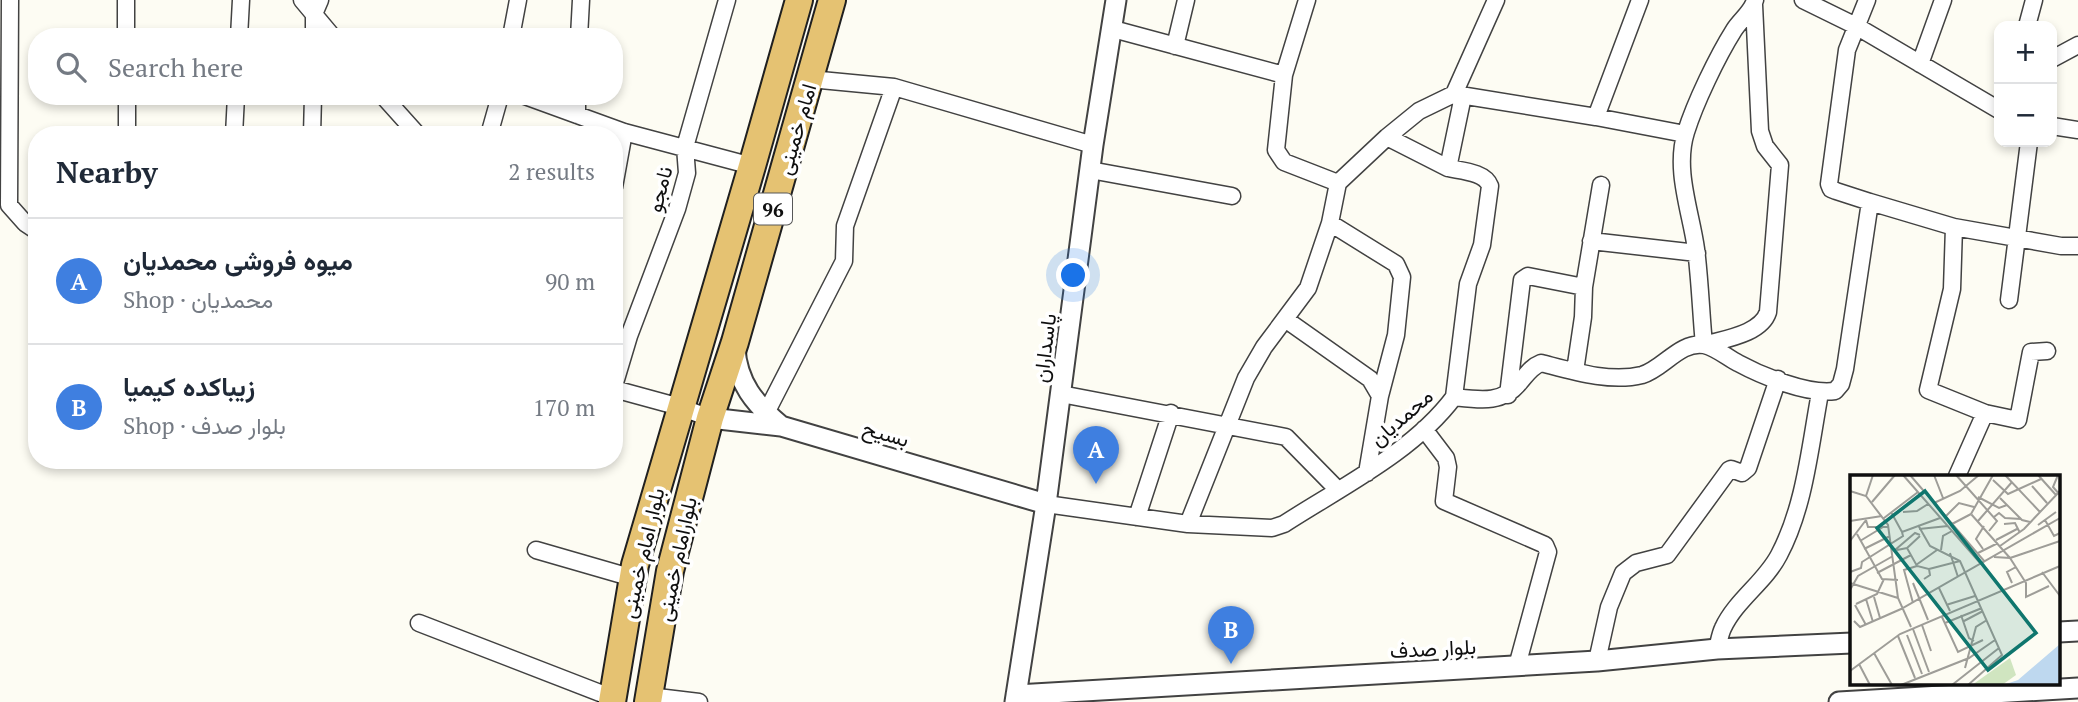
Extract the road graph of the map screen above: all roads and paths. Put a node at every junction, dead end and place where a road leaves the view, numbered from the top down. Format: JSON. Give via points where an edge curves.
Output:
{"nodes":[{"id":1,"x":10,"y":0,"type":"edge"},
{"id":2,"x":126,"y":0,"type":"edge"},
{"id":3,"x":241,"y":0,"type":"edge"},
{"id":4,"x":303,"y":0,"type":"edge"},
{"id":5,"x":518,"y":0,"type":"edge"},
{"id":6,"x":581,"y":0,"type":"edge"},
{"id":7,"x":727,"y":0,"type":"edge"},
{"id":8,"x":799,"y":0,"type":"edge"},
{"id":9,"x":832,"y":0,"type":"edge"},
{"id":10,"x":1116,"y":0,"type":"edge"},
{"id":11,"x":1186,"y":0,"type":"edge"},
{"id":12,"x":1307,"y":0,"type":"edge"},
{"id":13,"x":1496,"y":0,"type":"edge"},
{"id":14,"x":1640,"y":0,"type":"edge"},
{"id":15,"x":1803,"y":0,"type":"edge"},
{"id":16,"x":1867,"y":0,"type":"edge"},
{"id":17,"x":1943,"y":0,"type":"edge"},
{"id":18,"x":2034,"y":0,"type":"edge"},
{"id":19,"x":1754,"y":2,"type":"edge"},
{"id":20,"x":317,"y":7,"type":"edge"},
{"id":21,"x":2028,"y":21,"type":"edge"},
{"id":22,"x":1856,"y":26,"type":"junction"},
{"id":23,"x":127,"y":28,"type":"edge"},
{"id":24,"x":239,"y":28,"type":"edge"},
{"id":25,"x":314,"y":28,"type":"edge"},
{"id":26,"x":328,"y":28,"type":"edge"},
{"id":27,"x":513,"y":28,"type":"edge"},
{"id":28,"x":579,"y":28,"type":"edge"},
{"id":29,"x":1113,"y":29,"type":"junction"},
{"id":30,"x":2078,"y":45,"type":"edge"},
{"id":31,"x":1175,"y":46,"type":"junction"},
{"id":32,"x":2057,"y":56,"type":"edge"},
{"id":33,"x":1920,"y":64,"type":"junction"},
{"id":34,"x":1284,"y":75,"type":"junction"},
{"id":35,"x":810,"y":79,"type":"junction"},
{"id":36,"x":894,"y":87,"type":"junction"},
{"id":37,"x":1458,"y":95,"type":"junction"},
{"id":38,"x":127,"y":105,"type":"edge"},
{"id":39,"x":236,"y":105,"type":"edge"},
{"id":40,"x":313,"y":105,"type":"edge"},
{"id":41,"x":391,"y":105,"type":"edge"},
{"id":42,"x":497,"y":105,"type":"edge"},
{"id":43,"x":550,"y":105,"type":"edge"},
{"id":44,"x":577,"y":105,"type":"edge"},
{"id":45,"x":1994,"y":107,"type":"edge"},
{"id":46,"x":577,"y":115,"type":"junction"},
{"id":47,"x":1596,"y":117,"type":"junction"},
{"id":48,"x":127,"y":126,"type":"edge"},
{"id":49,"x":234,"y":126,"type":"edge"},
{"id":50,"x":313,"y":126,"type":"edge"},
{"id":51,"x":410,"y":126,"type":"edge"},
{"id":52,"x":492,"y":126,"type":"edge"},
{"id":53,"x":607,"y":126,"type":"edge"},
{"id":54,"x":2057,"y":127,"type":"edge"},
{"id":55,"x":2078,"y":130,"type":"edge"},
{"id":56,"x":624,"y":132,"type":"joint"},
{"id":57,"x":1685,"y":134,"type":"junction"},
{"id":58,"x":1387,"y":137,"type":"junction"},
{"id":59,"x":623,"y":138,"type":"edge"},
{"id":60,"x":1093,"y":145,"type":"junction"},
{"id":61,"x":685,"y":147,"type":"junction"},
{"id":62,"x":2028,"y":147,"type":"edge"},
{"id":63,"x":752,"y":166,"type":"junction"},
{"id":64,"x":1448,"y":168,"type":"junction"},
{"id":65,"x":1090,"y":170,"type":"junction"},
{"id":66,"x":1338,"y":183,"type":"junction"},
{"id":67,"x":1601,"y":185,"type":"dead end"},
{"id":68,"x":1232,"y":195,"type":"dead end"},
{"id":69,"x":1871,"y":202,"type":"junction"},
{"id":70,"x":1330,"y":223,"type":"junction"},
{"id":71,"x":28,"y":225,"type":"edge"},
{"id":72,"x":1954,"y":227,"type":"junction"},
{"id":73,"x":2016,"y":239,"type":"junction"},
{"id":74,"x":1591,"y":242,"type":"junction"},
{"id":75,"x":2078,"y":246,"type":"edge"},
{"id":76,"x":1697,"y":253,"type":"junction"},
{"id":77,"x":1584,"y":287,"type":"junction"},
{"id":78,"x":2009,"y":300,"type":"dead end"},
{"id":79,"x":1285,"y":319,"type":"junction"},
{"id":80,"x":734,"y":342,"type":"junction"},
{"id":81,"x":1704,"y":345,"type":"junction"},
{"id":82,"x":2047,"y":351,"type":"dead end"},
{"id":83,"x":623,"y":356,"type":"edge"},
{"id":84,"x":1575,"y":371,"type":"junction"},
{"id":85,"x":1778,"y":379,"type":"junction"},
{"id":86,"x":623,"y":390,"type":"edge"},
{"id":87,"x":1821,"y":393,"type":"junction"},
{"id":88,"x":1061,"y":394,"type":"junction"},
{"id":89,"x":1508,"y":395,"type":"junction"},
{"id":90,"x":1380,"y":396,"type":"junction"},
{"id":91,"x":1454,"y":397,"type":"junction"},
{"id":92,"x":680,"y":407,"type":"junction"},
{"id":93,"x":1985,"y":413,"type":"junction"},
{"id":94,"x":1171,"y":414,"type":"junction"},
{"id":95,"x":710,"y":418,"type":"junction"},
{"id":96,"x":773,"y":420,"type":"junction"},
{"id":97,"x":1227,"y":426,"type":"junction"},
{"id":98,"x":1424,"y":429,"type":"junction"},
{"id":99,"x":1367,"y":472,"type":"junction"},
{"id":100,"x":1957,"y":475,"type":"edge"},
{"id":101,"x":1338,"y":489,"type":"junction"},
{"id":102,"x":1046,"y":504,"type":"junction"},
{"id":103,"x":1137,"y":517,"type":"junction"},
{"id":104,"x":1188,"y":524,"type":"junction"},
{"id":105,"x":536,"y":550,"type":"dead end"},
{"id":106,"x":633,"y":578,"type":"junction"},
{"id":107,"x":419,"y":623,"type":"dead end"},
{"id":108,"x":2078,"y":631,"type":"edge"},
{"id":109,"x":2060,"y":632,"type":"edge"},
{"id":110,"x":1850,"y":643,"type":"edge"},
{"id":111,"x":1717,"y":649,"type":"junction"},
{"id":112,"x":1597,"y":661,"type":"junction"},
{"id":113,"x":1517,"y":666,"type":"junction"},
{"id":114,"x":2078,"y":688,"type":"edge"},
{"id":115,"x":1101,"y":690,"type":"junction"},
{"id":116,"x":1016,"y":698,"type":"edge"},
{"id":117,"x":649,"y":699,"type":"edge"},
{"id":118,"x":612,"y":700,"type":"edge"},
{"id":119,"x":1910,"y":700,"type":"edge"},
{"id":120,"x":699,"y":702,"type":"edge"},
{"id":121,"x":1080,"y":702,"type":"edge"},
{"id":122,"x":1839,"y":702,"type":"edge"}],
"edges":[{"from":1,"to":71,"type":"street","via":[[9,205]]},
{"from":2,"to":23,"type":"street"},
{"from":3,"to":24,"type":"street"},
{"from":4,"to":20,"type":"street"},
{"from":5,"to":27,"type":"street"},
{"from":6,"to":28,"type":"street"},
{"from":7,"to":61,"type":"street","name":"نامجو"},
{"from":8,"to":63,"type":"highway","name":"امام خمینی","number":"96"},
{"from":9,"to":35,"type":"highway","name":"امام خمینی","number":"96"},
{"from":10,"to":29,"type":"street","name":"پاسداران"},
{"from":11,"to":31,"type":"street"},
{"from":12,"to":34,"type":"street"},
{"from":13,"to":37,"type":"street"},
{"from":14,"to":47,"type":"street"},
{"from":15,"to":22,"type":"street"},
{"from":16,"to":22,"type":"street"},
{"from":17,"to":33,"type":"street"},
{"from":18,"to":21,"type":"street"},
{"from":19,"to":57,"type":"street","via":[[1718,57]]},
{"from":19,"to":81,"type":"street","via":[[1760,131],[1780,165],[1768,312],[1752,329]]},
{"from":20,"to":25,"type":"street"},
{"from":20,"to":26,"type":"street"},
{"from":22,"to":33,"type":"street"},
{"from":22,"to":69,"type":"street","via":[[1847,50],[1829,184],[1836,191]]},
{"from":29,"to":31,"type":"street"},
{"from":29,"to":60,"type":"street","name":"پاسداران"},
{"from":30,"to":32,"type":"street"},
{"from":31,"to":34,"type":"street"},
{"from":33,"to":45,"type":"street"},
{"from":34,"to":66,"type":"street","via":[[1279,157]]},
{"from":35,"to":36,"type":"street"},
{"from":35,"to":80,"type":"highway","name":"امام خمینی","number":"96"},
{"from":36,"to":60,"type":"street"},
{"from":36,"to":96,"type":"street","via":[[845,226],[844,261]]},
{"from":37,"to":47,"type":"street"},
{"from":37,"to":58,"type":"street","via":[[1419,111]]},
{"from":37,"to":64,"type":"street"},
{"from":38,"to":48,"type":"street"},
{"from":39,"to":49,"type":"street"},
{"from":40,"to":50,"type":"street"},
{"from":41,"to":51,"type":"street"},
{"from":42,"to":52,"type":"street"},
{"from":43,"to":46,"type":"street"},
{"from":44,"to":46,"type":"street"},
{"from":46,"to":53,"type":"street"},
{"from":47,"to":57,"type":"street"},
{"from":54,"to":55,"type":"street"},
{"from":56,"to":59,"type":"street"},
{"from":56,"to":61,"type":"street"},
{"from":57,"to":76,"type":"street","via":[[1685,198]]},
{"from":58,"to":64,"type":"street"},
{"from":58,"to":66,"type":"street"},
{"from":60,"to":65,"type":"street","name":"پاسداران"},
{"from":61,"to":63,"type":"street"},
{"from":61,"to":83,"type":"street","name":"نامجو","via":[[687,173],[677,209]]},
{"from":62,"to":73,"type":"street"},
{"from":63,"to":92,"type":"highway","name":"امام خمینی","number":"96"},
{"from":64,"to":91,"type":"street","via":[[1482,176],[1490,186],[1482,245],[1468,284]]},
{"from":65,"to":68,"type":"street"},
{"from":65,"to":88,"type":"street","name":"پاسداران"},
{"from":66,"to":70,"type":"street"},
{"from":67,"to":74,"type":"street"},
{"from":69,"to":72,"type":"street"},
{"from":69,"to":87,"type":"street","via":[[1841,384],[1835,391]]},
{"from":70,"to":79,"type":"street","via":[[1308,288]]},
{"from":70,"to":90,"type":"street","via":[[1401,270],[1396,335]]},
{"from":72,"to":73,"type":"street"},
{"from":72,"to":93,"type":"street","via":[[1952,289],[1928,390]]},
{"from":73,"to":75,"type":"street"},
{"from":73,"to":78,"type":"street"},
{"from":74,"to":76,"type":"street"},
{"from":74,"to":77,"type":"street"},
{"from":76,"to":81,"type":"street"},
{"from":77,"to":84,"type":"street"},
{"from":77,"to":89,"type":"street","via":[[1528,276],[1522,280]]},
{"from":79,"to":90,"type":"street","via":[[1370,379]]},
{"from":79,"to":97,"type":"street","via":[[1246,378]]},
{"from":80,"to":95,"type":"highway","name":"امام خمینی","number":"96"},
{"from":80,"to":96,"type":"street","via":[[736,366],[747,389]]},
{"from":81,"to":84,"type":"street","via":[[1685,348],[1644,374],[1619,378]]},
{"from":81,"to":85,"type":"street"},
{"from":82,"to":93,"type":"street","via":[[2031,352],[2018,420]]},
{"from":84,"to":89,"type":"street","via":[[1541,363]]},
{"from":85,"to":87,"type":"street"},
{"from":85,"to":112,"type":"street","via":[[1748,468],[1742,473],[1729,470],[1667,555],[1636,563],[1623,573],[1609,607]]},
{"from":86,"to":92,"type":"street"},
{"from":87,"to":111,"type":"street","via":[[1796,515],[1770,571],[1723,628]]},
{"from":88,"to":94,"type":"street"},
{"from":88,"to":102,"type":"street","name":"پاسداران"},
{"from":89,"to":91,"type":"street","name":"محمدیان","via":[[1497,400]]},
{"from":90,"to":99,"type":"street"},
{"from":91,"to":98,"type":"street","name":"محمدیان"},
{"from":92,"to":95,"type":"street"},
{"from":92,"to":106,"type":"highway","name":"بلوار امام خمینی","number":"96"},
{"from":93,"to":100,"type":"street"},
{"from":94,"to":97,"type":"street"},
{"from":94,"to":103,"type":"street"},
{"from":95,"to":96,"type":"street","name":"بسیح"},
{"from":95,"to":117,"type":"highway","name":"بلوارامام خمینی","number":"96","via":[[670,571]]},
{"from":96,"to":102,"type":"street","name":"بسیح"},
{"from":97,"to":101,"type":"street","via":[[1286,437]]},
{"from":97,"to":104,"type":"street"},
{"from":98,"to":99,"type":"street","name":"محمدیان"},
{"from":98,"to":113,"type":"street","via":[[1446,458],[1444,501],[1545,545],[1548,552]]},
{"from":99,"to":101,"type":"street","name":"محمدیان"},
{"from":101,"to":104,"type":"street","name":"محمدیان","via":[[1272,528]]},
{"from":102,"to":103,"type":"street","name":"محمدیان"},
{"from":102,"to":116,"type":"street","name":"پاسداران"},
{"from":103,"to":104,"type":"street","name":"محمدیان"},
{"from":105,"to":106,"type":"street"},
{"from":106,"to":118,"type":"highway","name":"بلوار امام خمینی","number":"96"},
{"from":107,"to":118,"type":"street"},
{"from":108,"to":109,"type":"street"},
{"from":110,"to":111,"type":"street","name":"بلوار صدف"},
{"from":111,"to":112,"type":"street","name":"بلوار صدف"},
{"from":112,"to":113,"type":"street","name":"بلوار صدف"},
{"from":113,"to":115,"type":"street","name":"بلوار صدف"},
{"from":114,"to":119,"type":"street"},
{"from":115,"to":116,"type":"street","name":"بلوار صدف"},
{"from":115,"to":121,"type":"street"},
{"from":117,"to":120,"type":"street"},
{"from":119,"to":122,"type":"street"}]}
